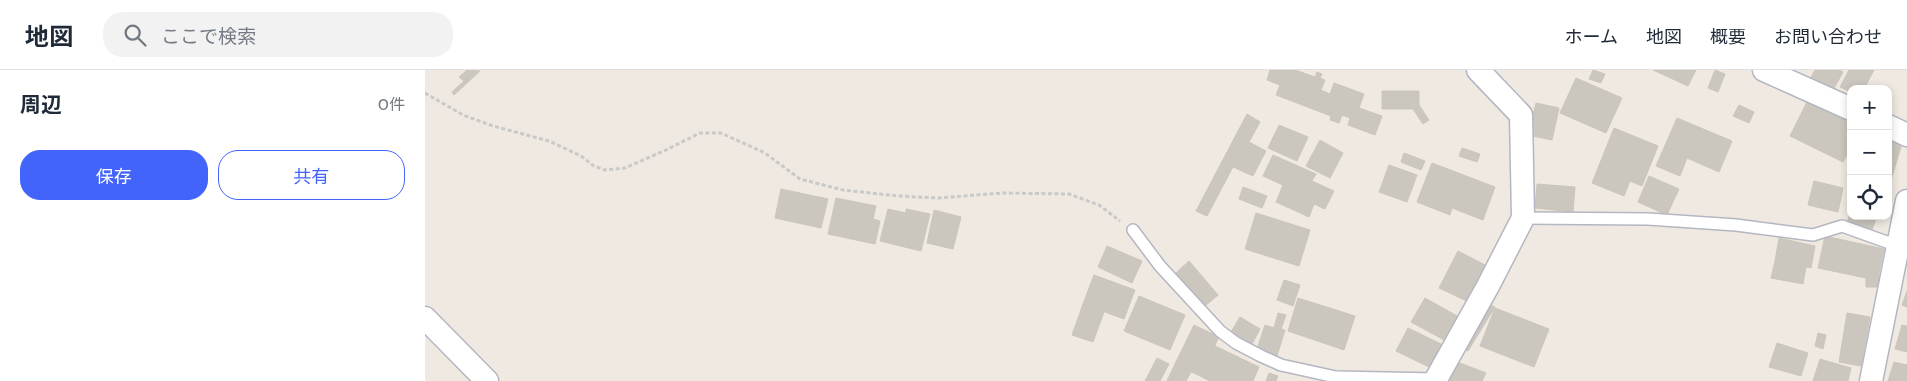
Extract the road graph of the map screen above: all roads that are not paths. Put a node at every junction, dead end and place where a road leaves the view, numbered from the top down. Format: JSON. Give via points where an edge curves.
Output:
{"nodes":[{"id":1,"x":1478,"y":70,"type":"edge"},
{"id":2,"x":1765,"y":70,"type":"edge"},
{"id":3,"x":1847,"y":107,"type":"edge"},
{"id":4,"x":1892,"y":128,"type":"edge"},
{"id":5,"x":1907,"y":135,"type":"edge"},
{"id":6,"x":1907,"y":201,"type":"edge"},
{"id":7,"x":1523,"y":218,"type":"junction"},
{"id":8,"x":1133,"y":230,"type":"road end"},
{"id":9,"x":1900,"y":258,"type":"edge"},
{"id":10,"x":425,"y":318,"type":"edge"},
{"id":11,"x":1435,"y":380,"type":"edge"},
{"id":12,"x":487,"y":381,"type":"edge"},
{"id":13,"x":1871,"y":381,"type":"edge"}],
"edges":[{"from":1,"to":7,"type":"street","via":[[1521,115]]},
{"from":2,"to":3,"type":"street"},
{"from":4,"to":5,"type":"street"},
{"from":6,"to":9,"type":"street"},
{"from":7,"to":9,"type":"lane","via":[[1657,220],[1736,225],[1813,235],[1842,226]]},
{"from":7,"to":11,"type":"street"},
{"from":8,"to":11,"type":"lane","via":[[1160,266],[1220,331],[1261,356],[1281,365],[1336,378]]},
{"from":9,"to":13,"type":"street"},
{"from":10,"to":12,"type":"street"}]}
